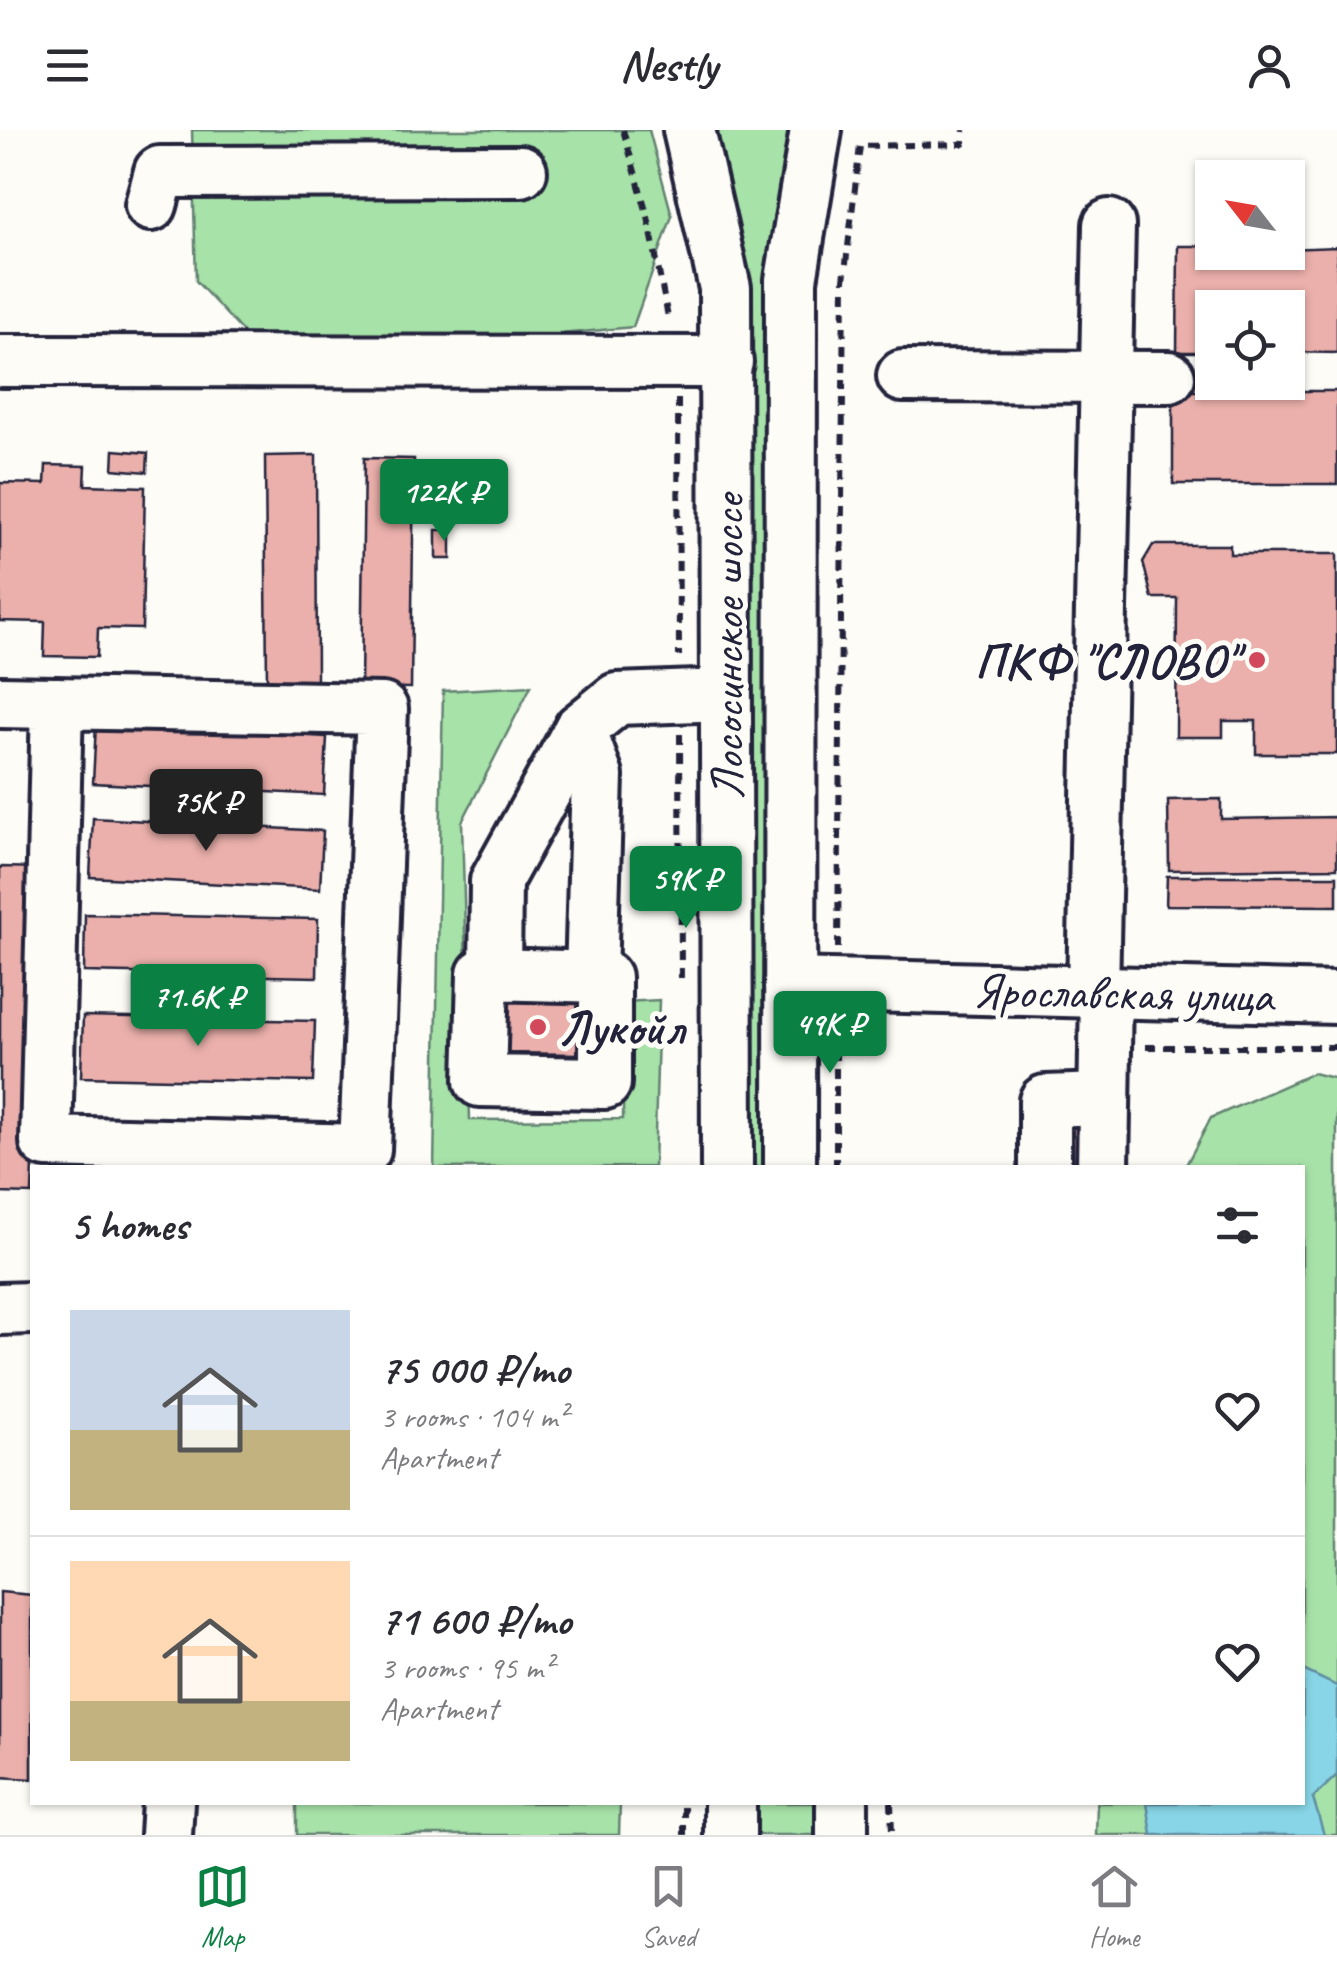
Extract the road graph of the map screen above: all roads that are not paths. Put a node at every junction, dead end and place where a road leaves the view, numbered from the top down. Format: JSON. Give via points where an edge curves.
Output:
{"nodes":[{"id":1,"x":689,"y":130,"type":"edge"},
{"id":2,"x":816,"y":130,"type":"edge"},
{"id":3,"x":521,"y":171,"type":"dead end"},
{"id":4,"x":151,"y":206,"type":"dead end"},
{"id":5,"x":1109,"y":224,"type":"dead end"},
{"id":6,"x":0,"y":361,"type":"edge"},
{"id":7,"x":727,"y":362,"type":"junction"},
{"id":8,"x":1107,"y":374,"type":"junction"},
{"id":9,"x":903,"y":376,"type":"dead end"},
{"id":10,"x":1169,"y":376,"type":"dead end"},
{"id":11,"x":702,"y":695,"type":"junction"},
{"id":12,"x":0,"y":702,"type":"edge"},
{"id":13,"x":57,"y":703,"type":"junction"},
{"id":14,"x":580,"y":729,"type":"junction"},
{"id":15,"x":550,"y":781,"type":"junction"},
{"id":16,"x":544,"y":976,"type":"junction"},
{"id":17,"x":813,"y":985,"type":"junction"},
{"id":18,"x":1099,"y":992,"type":"junction"},
{"id":19,"x":1337,"y":998,"type":"edge"},
{"id":20,"x":1104,"y":1100,"type":"junction"},
{"id":21,"x":727,"y":1165,"type":"edge"},
{"id":22,"x":790,"y":1165,"type":"edge"},
{"id":23,"x":1045,"y":1165,"type":"edge"},
{"id":24,"x":1102,"y":1165,"type":"edge"},
{"id":25,"x":30,"y":1308,"type":"edge"},
{"id":26,"x":0,"y":1309,"type":"edge"},
{"id":27,"x":168,"y":1805,"type":"edge"},
{"id":28,"x":730,"y":1805,"type":"edge"},
{"id":29,"x":842,"y":1805,"type":"edge"},
{"id":30,"x":166,"y":1835,"type":"edge"},
{"id":31,"x":730,"y":1835,"type":"edge"},
{"id":32,"x":842,"y":1835,"type":"edge"}],
"edges":[{"from":1,"to":7,"type":"street","name":"Лососинское шоссе","via":[[725,288]]},
{"from":2,"to":17,"type":"street","name":"Лососинское шоссе","via":[[791,280]]},
{"from":3,"to":4,"type":"street","via":[[160,172]]},
{"from":5,"to":8,"type":"street"},
{"from":6,"to":7,"type":"street"},
{"from":7,"to":11,"type":"street","name":"Лососинское шоссе"},
{"from":8,"to":9,"type":"street"},
{"from":8,"to":10,"type":"street"},
{"from":8,"to":18,"type":"street"},
{"from":11,"to":14,"type":"street","via":[[618,699]]},
{"from":11,"to":21,"type":"street","name":"Лососинское шоссе"},
{"from":12,"to":13,"type":"street"},
{"from":13,"to":13,"type":"street","via":[[46,1142],[365,1150],[382,708]]},
{"from":14,"to":15,"type":"street"},
{"from":14,"to":16,"type":"street","via":[[597,776]]},
{"from":15,"to":16,"type":"street","via":[[568,882]]},
{"from":15,"to":16,"type":"street","via":[[496,881]]},
{"from":17,"to":18,"type":"street","name":"Ярославская улица"},
{"from":17,"to":22,"type":"street","name":"Лососинское шоссе"},
{"from":18,"to":19,"type":"street","name":"Ярославская улица"},
{"from":18,"to":20,"type":"street"},
{"from":20,"to":23,"type":"street","via":[[1045,1102]]},
{"from":20,"to":24,"type":"street"},
{"from":25,"to":26,"type":"street"},
{"from":27,"to":30,"type":"street"},
{"from":28,"to":31,"type":"street"},
{"from":29,"to":32,"type":"street"}]}
